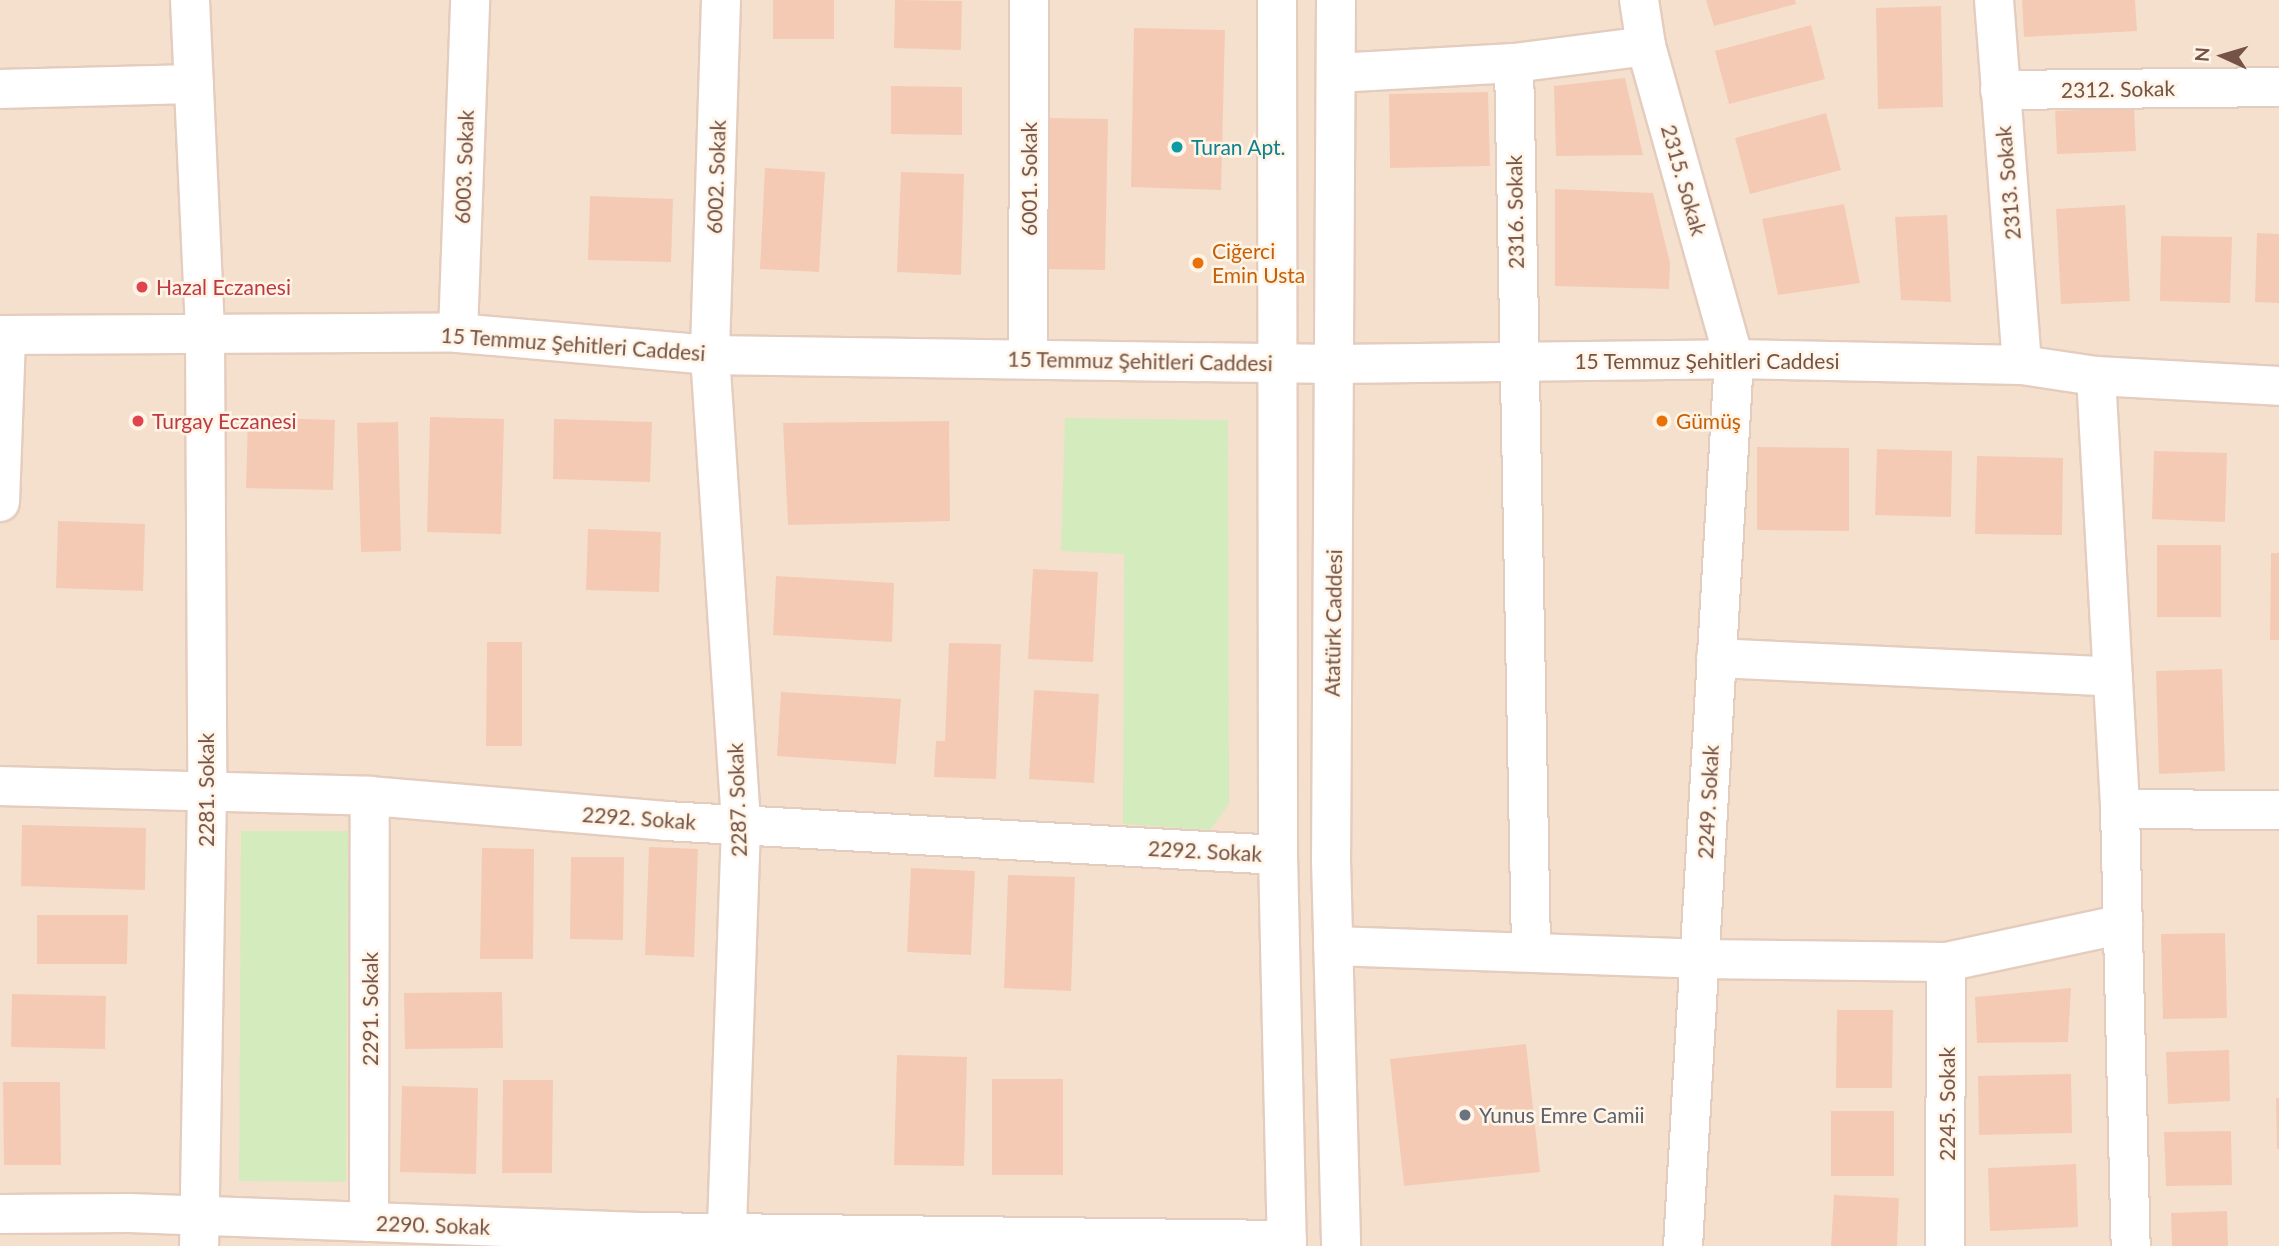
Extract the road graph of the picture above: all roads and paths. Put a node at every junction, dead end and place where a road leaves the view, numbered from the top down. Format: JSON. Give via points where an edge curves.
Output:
{"nodes":[{"id":1,"x":190,"y":0,"type":"edge"},
{"id":2,"x":470,"y":0,"type":"edge"},
{"id":3,"x":721,"y":0,"type":"edge"},
{"id":4,"x":1029,"y":0,"type":"edge"},
{"id":5,"x":1277,"y":0,"type":"edge"},
{"id":6,"x":1336,"y":0,"type":"edge"},
{"id":7,"x":1639,"y":0,"type":"edge"},
{"id":8,"x":1994,"y":0,"type":"edge"},
{"id":9,"x":1646,"y":46,"type":"junction"},
{"id":10,"x":1514,"y":63,"type":"junction"},
{"id":11,"x":1336,"y":73,"type":"junction"},
{"id":12,"x":194,"y":84,"type":"junction"},
{"id":13,"x":2279,"y":87,"type":"edge"},
{"id":14,"x":0,"y":89,"type":"edge"},
{"id":15,"x":2000,"y":90,"type":"junction"},
{"id":16,"x":458,"y":333,"type":"junction"},
{"id":17,"x":3,"y":335,"type":"edge"},
{"id":18,"x":205,"y":335,"type":"junction"},
{"id":19,"x":710,"y":355,"type":"junction"},
{"id":20,"x":1028,"y":358,"type":"junction"},
{"id":21,"x":1734,"y":359,"type":"junction"},
{"id":22,"x":1517,"y":361,"type":"junction"},
{"id":23,"x":1279,"y":363,"type":"junction"},
{"id":24,"x":1334,"y":364,"type":"junction"},
{"id":25,"x":2022,"y":365,"type":"junction"},
{"id":26,"x":2096,"y":376,"type":"junction"},
{"id":27,"x":2279,"y":387,"type":"edge"},
{"id":28,"x":0,"y":502,"type":"edge"},
{"id":29,"x":1716,"y":658,"type":"junction"},
{"id":30,"x":2113,"y":677,"type":"junction"},
{"id":31,"x":0,"y":786,"type":"edge"},
{"id":32,"x":206,"y":792,"type":"junction"},
{"id":33,"x":370,"y":796,"type":"junction"},
{"id":34,"x":2120,"y":809,"type":"junction"},
{"id":35,"x":2279,"y":810,"type":"edge"},
{"id":36,"x":741,"y":825,"type":"junction"},
{"id":37,"x":1278,"y":855,"type":"junction"},
{"id":38,"x":2123,"y":924,"type":"junction"},
{"id":39,"x":1333,"y":946,"type":"junction"},
{"id":40,"x":1531,"y":952,"type":"junction"},
{"id":41,"x":1699,"y":959,"type":"junction"},
{"id":42,"x":1946,"y":962,"type":"junction"},
{"id":43,"x":0,"y":1214,"type":"edge"},
{"id":44,"x":369,"y":1222,"type":"junction"},
{"id":45,"x":199,"y":1231,"type":"edge"},
{"id":46,"x":726,"y":1240,"type":"edge"},
{"id":47,"x":1287,"y":1243,"type":"edge"},
{"id":48,"x":1341,"y":1246,"type":"edge"},
{"id":49,"x":1683,"y":1246,"type":"edge"},
{"id":50,"x":1945,"y":1246,"type":"edge"},
{"id":51,"x":2131,"y":1246,"type":"edge"}],
"edges":[{"from":1,"to":12,"type":"street","name":"2281. Sokak"},
{"from":2,"to":16,"type":"street","name":"6003. Sokak"},
{"from":3,"to":19,"type":"street","name":"6002. Sokak"},
{"from":4,"to":20,"type":"street","name":"6001. Sokak"},
{"from":5,"to":23,"type":"street"},
{"from":6,"to":11,"type":"street","name":"Atatürk Caddesi"},
{"from":7,"to":9,"type":"street","name":"2315. Sokak"},
{"from":8,"to":15,"type":"street","name":"2313. Sokak"},
{"from":9,"to":10,"type":"street"},
{"from":9,"to":21,"type":"street","name":"2315. Sokak"},
{"from":10,"to":11,"type":"street"},
{"from":10,"to":22,"type":"street","name":"2316. Sokak"},
{"from":11,"to":24,"type":"street","name":"Atatürk Caddesi"},
{"from":12,"to":14,"type":"street"},
{"from":12,"to":18,"type":"street","name":"2281. Sokak"},
{"from":13,"to":15,"type":"street","name":"2312. Sokak"},
{"from":15,"to":25,"type":"street","name":"2313. Sokak"},
{"from":16,"to":18,"type":"street","name":"15 Temmuz Şehitleri Caddesi"},
{"from":16,"to":19,"type":"street","name":"15 Temmuz Şehitleri Caddesi"},
{"from":17,"to":18,"type":"street","name":"15 Temmuz Şehitleri Caddesi"},
{"from":17,"to":28,"type":"street"},
{"from":18,"to":32,"type":"street","name":"2281. Sokak"},
{"from":19,"to":20,"type":"street","name":"15 Temmuz Şehitleri Caddesi"},
{"from":19,"to":36,"type":"street","name":"2287. Sokak"},
{"from":20,"to":23,"type":"street","name":"15 Temmuz Şehitleri Caddesi"},
{"from":21,"to":22,"type":"street","name":"15 Temmuz Şehitleri Caddesi"},
{"from":21,"to":25,"type":"street","name":"15 Temmuz Şehitleri Caddesi"},
{"from":21,"to":29,"type":"street","name":"2249. Sokak"},
{"from":22,"to":24,"type":"street","name":"15 Temmuz Şehitleri Caddesi"},
{"from":22,"to":40,"type":"street","name":"2316. Sokak"},
{"from":23,"to":24,"type":"street","name":"15 Temmuz Şehitleri Caddesi"},
{"from":23,"to":37,"type":"street"},
{"from":24,"to":39,"type":"street","name":"Atatürk Caddesi"},
{"from":25,"to":26,"type":"street","name":"15 Temmuz Şehitleri Caddesi"},
{"from":26,"to":27,"type":"street","name":"15 Temmuz Şehitleri Caddesi"},
{"from":26,"to":30,"type":"street"},
{"from":29,"to":30,"type":"street"},
{"from":29,"to":41,"type":"street","name":"2249. Sokak"},
{"from":30,"to":34,"type":"street"},
{"from":31,"to":32,"type":"street","name":"2292. Sokak"},
{"from":32,"to":33,"type":"street","name":"2292. Sokak"},
{"from":32,"to":45,"type":"street","name":"2281. Sokak"},
{"from":33,"to":36,"type":"street","name":"2292. Sokak"},
{"from":33,"to":44,"type":"street","name":"2291. Sokak"},
{"from":34,"to":35,"type":"street"},
{"from":34,"to":38,"type":"street"},
{"from":36,"to":37,"type":"street","name":"2292. Sokak"},
{"from":36,"to":46,"type":"street","name":"2287. Sokak"},
{"from":37,"to":47,"type":"street"},
{"from":38,"to":42,"type":"street"},
{"from":38,"to":51,"type":"street"},
{"from":39,"to":40,"type":"street"},
{"from":39,"to":48,"type":"street","name":"Atatürk Caddesi"},
{"from":40,"to":41,"type":"street"},
{"from":41,"to":42,"type":"street"},
{"from":41,"to":49,"type":"street","name":"2249. Sokak"},
{"from":42,"to":50,"type":"street","name":"2245. Sokak"},
{"from":43,"to":45,"type":"street","name":"2290. Sokak"},
{"from":44,"to":45,"type":"street","name":"2290. Sokak"},
{"from":44,"to":46,"type":"street","name":"2290. Sokak"},
{"from":46,"to":47,"type":"street","name":"2290. Sokak"}]}
